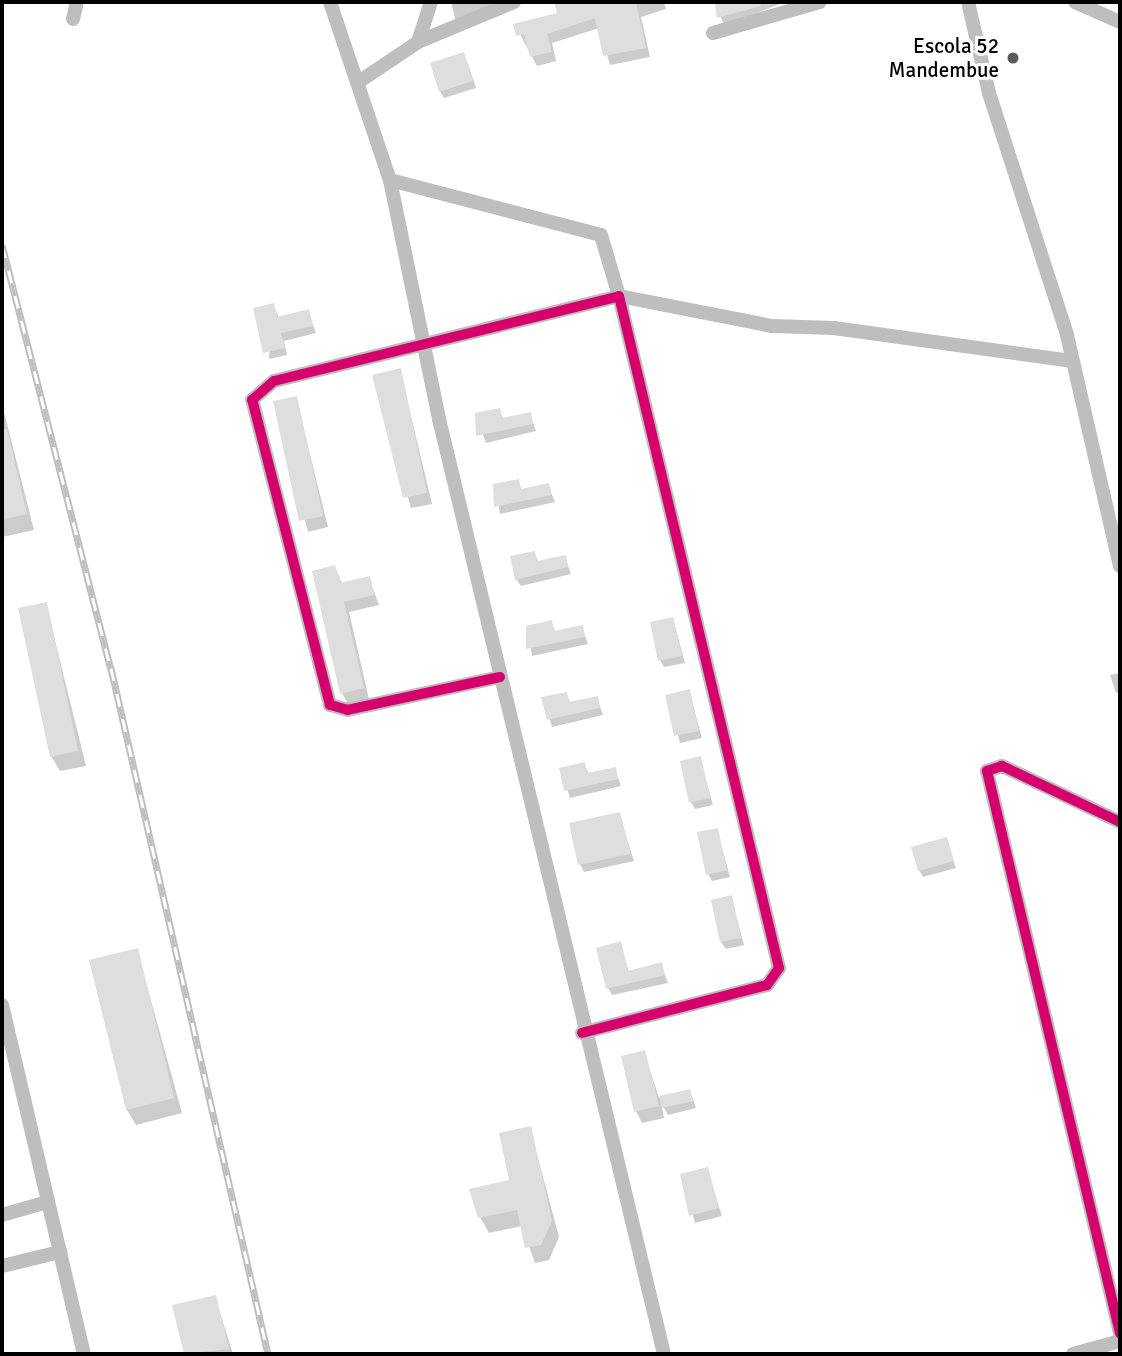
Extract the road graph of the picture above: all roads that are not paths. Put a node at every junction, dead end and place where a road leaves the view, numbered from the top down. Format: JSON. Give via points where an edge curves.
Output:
{"nodes":[{"id":1,"x":77,"y":2,"type":"edge"},
{"id":2,"x":330,"y":2,"type":"edge"},
{"id":3,"x":431,"y":2,"type":"edge"},
{"id":4,"x":514,"y":2,"type":"edge"},
{"id":5,"x":820,"y":2,"type":"edge"},
{"id":6,"x":968,"y":2,"type":"edge"},
{"id":7,"x":1075,"y":2,"type":"edge"},
{"id":8,"x":73,"y":19,"type":"dead end"},
{"id":9,"x":1120,"y":22,"type":"edge"},
{"id":10,"x":713,"y":33,"type":"dead end"},
{"id":11,"x":418,"y":43,"type":"junction"},
{"id":12,"x":360,"y":81,"type":"junction"},
{"id":13,"x":390,"y":180,"type":"junction"},
{"id":14,"x":619,"y":296,"type":"junction"},
{"id":15,"x":425,"y":348,"type":"junction"},
{"id":16,"x":1071,"y":361,"type":"junction"},
{"id":17,"x":1120,"y":566,"type":"edge"},
{"id":18,"x":500,"y":677,"type":"junction"},
{"id":19,"x":1120,"y":822,"type":"edge"},
{"id":20,"x":2,"y":1005,"type":"edge"},
{"id":21,"x":582,"y":1032,"type":"junction"},
{"id":22,"x":47,"y":1202,"type":"junction"},
{"id":23,"x":2,"y":1215,"type":"edge"},
{"id":24,"x":60,"y":1252,"type":"junction"},
{"id":25,"x":2,"y":1266,"type":"edge"},
{"id":26,"x":1120,"y":1333,"type":"edge"},
{"id":27,"x":1120,"y":1341,"type":"edge"},
{"id":28,"x":84,"y":1354,"type":"edge"},
{"id":29,"x":664,"y":1354,"type":"edge"},
{"id":30,"x":1073,"y":1354,"type":"edge"}],
"edges":[{"from":1,"to":8,"type":"street"},
{"from":2,"to":12,"type":"street"},
{"from":3,"to":11,"type":"street"},
{"from":4,"to":11,"type":"street"},
{"from":5,"to":10,"type":"street"},
{"from":6,"to":16,"type":"street","via":[[989,93]]},
{"from":7,"to":9,"type":"street"},
{"from":11,"to":12,"type":"street"},
{"from":12,"to":13,"type":"street"},
{"from":13,"to":14,"type":"street","via":[[601,235]]},
{"from":13,"to":15,"type":"street"},
{"from":14,"to":15,"type":"street"},
{"from":14,"to":16,"type":"street","via":[[772,326],[834,328]]},
{"from":14,"to":21,"type":"street","via":[[779,968],[767,985]]},
{"from":15,"to":18,"type":"street"},
{"from":15,"to":18,"type":"street","via":[[274,380],[253,400],[330,705],[348,710]]},
{"from":16,"to":17,"type":"street"},
{"from":18,"to":21,"type":"street"},
{"from":19,"to":26,"type":"street","via":[[1002,765],[987,771]]},
{"from":20,"to":22,"type":"street"},
{"from":21,"to":29,"type":"street"},
{"from":22,"to":23,"type":"street"},
{"from":22,"to":24,"type":"street"},
{"from":24,"to":25,"type":"street"},
{"from":24,"to":28,"type":"street"},
{"from":27,"to":30,"type":"street"}]}
